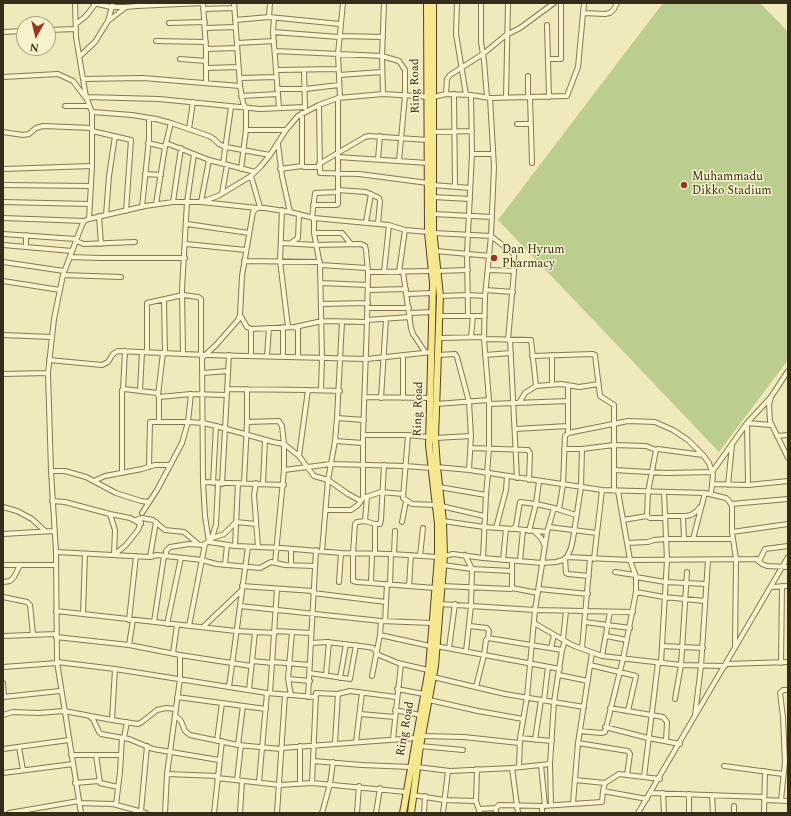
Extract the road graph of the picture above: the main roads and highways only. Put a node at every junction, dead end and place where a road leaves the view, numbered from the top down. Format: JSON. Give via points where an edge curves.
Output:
{"nodes":[{"id":1,"x":427,"y":3,"type":"edge"},
{"id":2,"x":434,"y":3,"type":"edge"},
{"id":3,"x":430,"y":97,"type":"junction"},
{"id":4,"x":431,"y":184,"type":"junction"},
{"id":5,"x":431,"y":233,"type":"junction"},
{"id":6,"x":435,"y":271,"type":"junction"},
{"id":7,"x":431,"y":353,"type":"junction"},
{"id":8,"x":432,"y":438,"type":"junction"},
{"id":9,"x":434,"y":468,"type":"junction"},
{"id":10,"x":439,"y":506,"type":"junction"},
{"id":11,"x":441,"y":556,"type":"junction"},
{"id":12,"x":438,"y":587,"type":"junction"},
{"id":13,"x":433,"y":646,"type":"junction"},
{"id":14,"x":419,"y":737,"type":"junction"},
{"id":15,"x":414,"y":767,"type":"junction"},
{"id":16,"x":410,"y":793,"type":"junction"},
{"id":17,"x":403,"y":813,"type":"edge"},
{"id":18,"x":411,"y":813,"type":"edge"}],
"edges":[{"from":1,"to":3,"type":"main road","name":"Ring Road"},
{"from":2,"to":3,"type":"main road","name":"Ring Road"},
{"from":3,"to":4,"type":"main road","name":"Ring Road","via":[[433,132]]},
{"from":3,"to":4,"type":"main road","name":"Ring Road","via":[[428,163]]},
{"from":4,"to":5,"type":"main road","name":"Ring Road"},
{"from":4,"to":5,"type":"main road","name":"Ring Road"},
{"from":5,"to":6,"type":"main road","name":"Ring Road"},
{"from":5,"to":6,"type":"main road","name":"Ring Road","via":[[436,251]]},
{"from":6,"to":7,"type":"main road","name":"Ring Road"},
{"from":6,"to":7,"type":"main road","name":"Ring Road","via":[[440,296],[438,338]]},
{"from":7,"to":8,"type":"main road","name":"Ring Road"},
{"from":7,"to":8,"type":"main road","name":"Ring Road","via":[[436,404]]},
{"from":8,"to":9,"type":"main road","name":"Ring Road"},
{"from":9,"to":10,"type":"main road","name":"Ring Road"},
{"from":9,"to":10,"type":"main road","name":"Ring Road","via":[[439,487]]},
{"from":10,"to":11,"type":"main road","name":"Ring Road"},
{"from":10,"to":11,"type":"main road","name":"Ring Road","via":[[443,521]]},
{"from":11,"to":12,"type":"main road","name":"Ring Road"},
{"from":11,"to":12,"type":"main road","name":"Ring Road","via":[[443,565]]},
{"from":12,"to":13,"type":"main road","name":"Ring Road","via":[[432,623]]},
{"from":12,"to":13,"type":"main road","name":"Ring Road","via":[[440,604]]},
{"from":13,"to":14,"type":"main road","name":"Ring Road","via":[[420,715]]},
{"from":13,"to":14,"type":"main road","name":"Ring Road","via":[[433,677]]},
{"from":14,"to":15,"type":"main road","name":"Ring Road"},
{"from":14,"to":15,"type":"main road","name":"Ring Road","via":[[420,746]]},
{"from":15,"to":16,"type":"main road","name":"Ring Road"},
{"from":16,"to":17,"type":"main road","name":"Ring Road"},
{"from":16,"to":18,"type":"main road","name":"Ring Road"}]}
